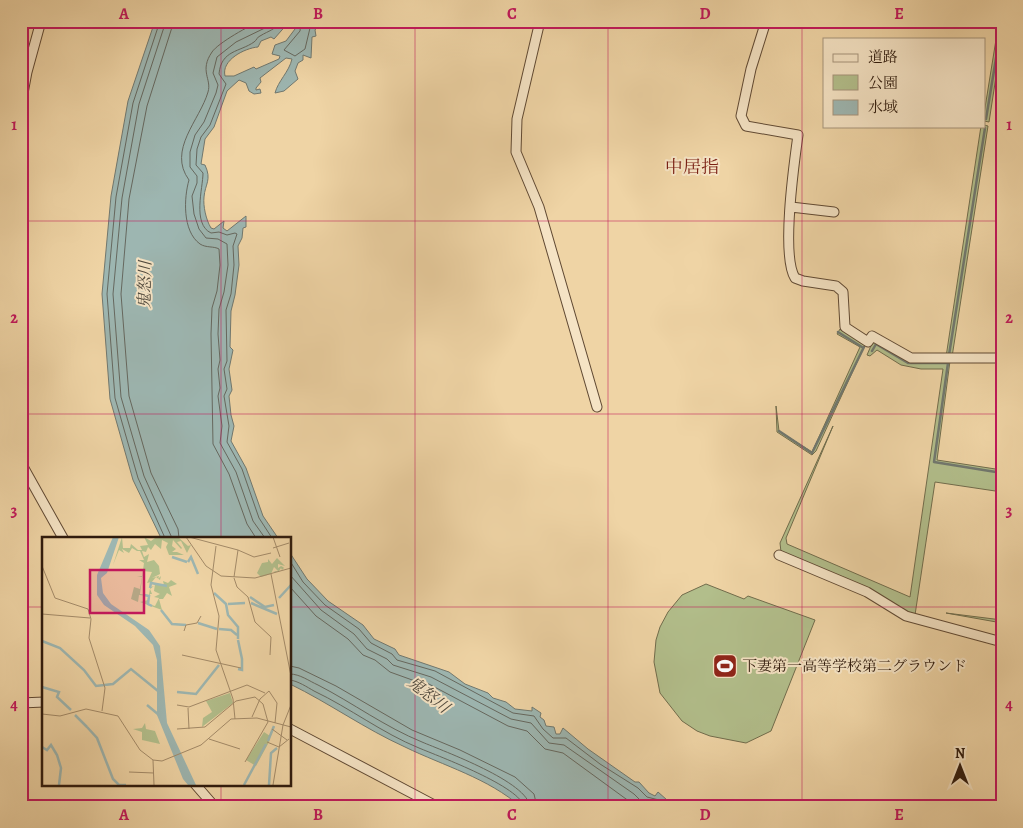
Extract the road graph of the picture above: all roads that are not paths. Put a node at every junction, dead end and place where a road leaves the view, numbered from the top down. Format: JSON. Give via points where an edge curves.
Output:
{"nodes":[{"id":1,"x":41,"y":21,"type":"edge"},
{"id":2,"x":540,"y":21,"type":"edge"},
{"id":3,"x":766,"y":21,"type":"edge"},
{"id":4,"x":21,"y":104,"type":"edge"},
{"id":5,"x":791,"y":207,"type":"junction"},
{"id":6,"x":834,"y":212,"type":"dead end"},
{"id":7,"x":1002,"y":358,"type":"edge"},
{"id":8,"x":597,"y":408,"type":"dead end"},
{"id":9,"x":21,"y":463,"type":"edge"},
{"id":10,"x":62,"y":537,"type":"edge"},
{"id":11,"x":778,"y":555,"type":"dead end"},
{"id":12,"x":1002,"y":642,"type":"edge"},
{"id":13,"x":42,"y":702,"type":"edge"},
{"id":14,"x":21,"y":703,"type":"edge"},
{"id":15,"x":291,"y":730,"type":"edge"},
{"id":16,"x":197,"y":786,"type":"edge"},
{"id":17,"x":215,"y":807,"type":"edge"},
{"id":18,"x":438,"y":807,"type":"edge"}],
"edges":[{"from":1,"to":4,"type":"street"},
{"from":2,"to":8,"type":"street","via":[[517,119],[516,152],[539,207]]},
{"from":3,"to":5,"type":"street","via":[[747,84],[741,120],[746,126],[798,135]]},
{"from":5,"to":6,"type":"street"},
{"from":5,"to":7,"type":"street","via":[[792,274],[798,280],[840,288],[846,327],[862,340],[868,342],[872,336],[911,358]]},
{"from":9,"to":10,"type":"street"},
{"from":11,"to":12,"type":"street","via":[[867,592],[906,616]]},
{"from":13,"to":14,"type":"street"},
{"from":15,"to":18,"type":"street"},
{"from":16,"to":17,"type":"street"}]}
